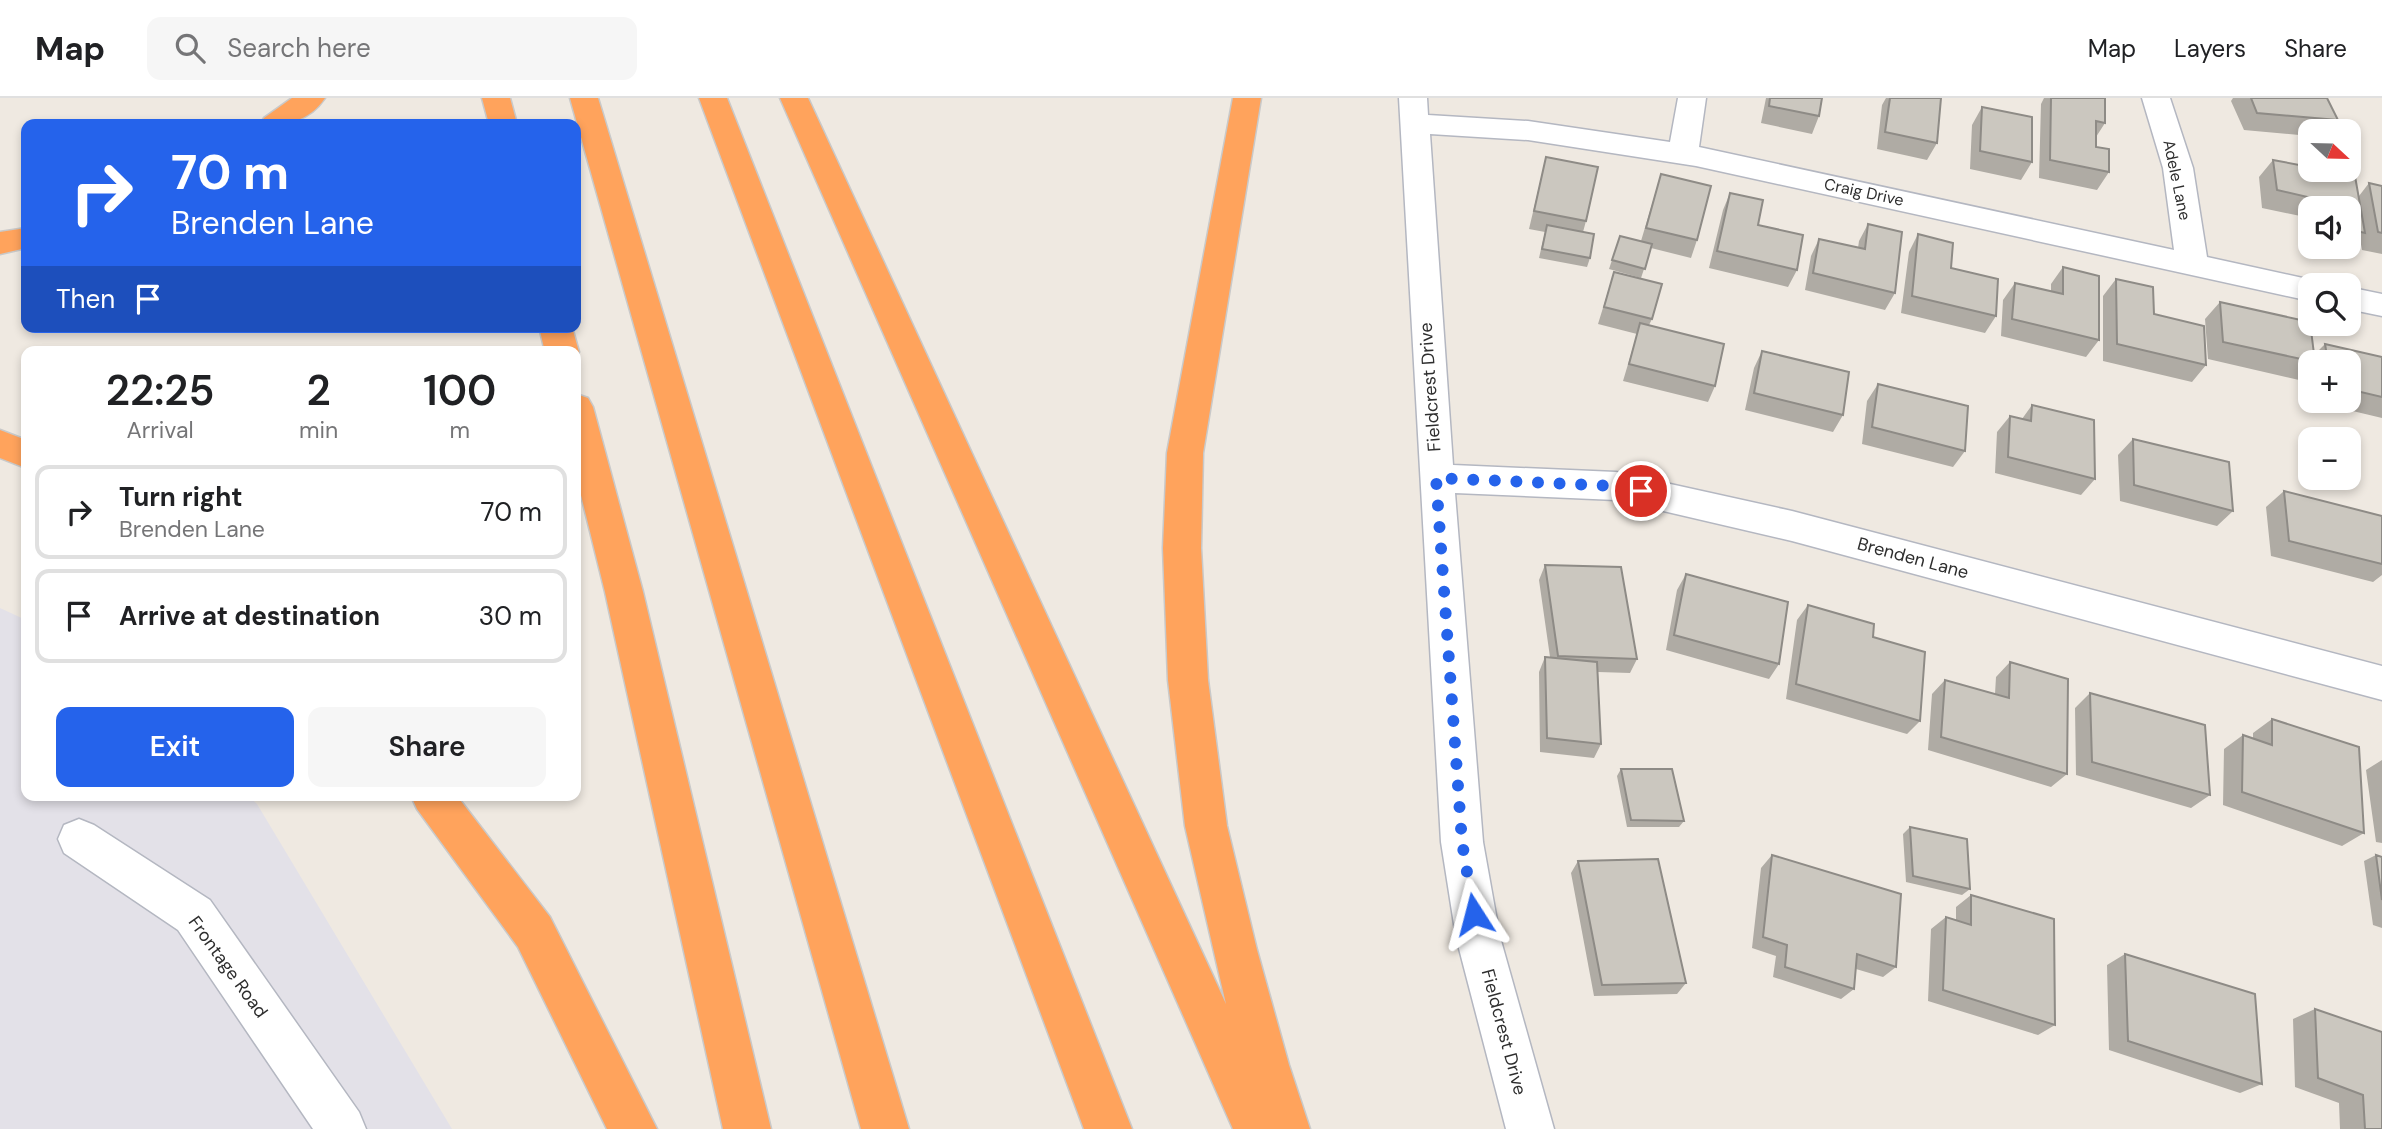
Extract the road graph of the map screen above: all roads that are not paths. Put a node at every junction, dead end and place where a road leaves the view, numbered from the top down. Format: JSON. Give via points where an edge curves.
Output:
{"nodes":[{"id":1,"x":311,"y":98,"type":"edge"},
{"id":2,"x":496,"y":98,"type":"edge"},
{"id":3,"x":584,"y":98,"type":"edge"},
{"id":4,"x":713,"y":98,"type":"edge"},
{"id":5,"x":794,"y":98,"type":"edge"},
{"id":6,"x":1247,"y":98,"type":"edge"},
{"id":7,"x":1692,"y":98,"type":"edge"},
{"id":8,"x":2156,"y":98,"type":"edge"},
{"id":9,"x":1413,"y":111,"type":"edge"},
{"id":10,"x":281,"y":119,"type":"edge"},
{"id":11,"x":502,"y":119,"type":"edge"},
{"id":12,"x":1683,"y":152,"type":"junction"},
{"id":13,"x":21,"y":239,"type":"edge"},
{"id":14,"x":0,"y":243,"type":"edge"},
{"id":15,"x":2193,"y":264,"type":"junction"},
{"id":16,"x":2298,"y":287,"type":"edge"},
{"id":17,"x":2361,"y":301,"type":"edge"},
{"id":18,"x":2382,"y":306,"type":"edge"},
{"id":19,"x":581,"y":426,"type":"edge"},
{"id":20,"x":0,"y":443,"type":"edge"},
{"id":21,"x":21,"y":453,"type":"edge"},
{"id":22,"x":1436,"y":478,"type":"junction"},
{"id":23,"x":2382,"y":683,"type":"edge"},
{"id":24,"x":436,"y":801,"type":"edge"},
{"id":25,"x":79,"y":839,"type":"dead end"},
{"id":26,"x":342,"y":1129,"type":"edge"},
{"id":27,"x":633,"y":1129,"type":"edge"},
{"id":28,"x":747,"y":1129,"type":"edge"},
{"id":29,"x":885,"y":1129,"type":"edge"},
{"id":30,"x":1108,"y":1129,"type":"edge"},
{"id":31,"x":1258,"y":1129,"type":"edge"},
{"id":32,"x":1286,"y":1129,"type":"edge"},
{"id":33,"x":1530,"y":1129,"type":"edge"}],
"edges":[{"from":1,"to":10,"type":"highway"},
{"from":2,"to":11,"type":"highway"},
{"from":3,"to":29,"type":"highway"},
{"from":4,"to":30,"type":"highway"},
{"from":5,"to":31,"type":"highway"},
{"from":6,"to":32,"type":"highway","via":[[1185,453],[1182,548],[1188,680],[1206,826],[1237,962]]},
{"from":7,"to":12,"type":"street"},
{"from":8,"to":15,"type":"street","name":"Adele Lane","via":[[2178,169]]},
{"from":9,"to":12,"type":"street","name":"Craig Drive","via":[[1452,125],[1562,134]]},
{"from":9,"to":22,"type":"street","name":"Fieldcrest Drive"},
{"from":12,"to":15,"type":"street","name":"Craig Drive"},
{"from":13,"to":14,"type":"highway"},
{"from":15,"to":16,"type":"street","name":"Craig Drive"},
{"from":17,"to":18,"type":"street"},
{"from":19,"to":28,"type":"highway","via":[[624,592]]},
{"from":20,"to":21,"type":"highway"},
{"from":22,"to":23,"type":"street","name":"Brenden Lane","via":[[1616,486],[1792,526]]},
{"from":22,"to":33,"type":"street","name":"Fieldcrest Drive","via":[[1462,842],[1478,937]]},
{"from":24,"to":27,"type":"highway","via":[[534,932]]},
{"from":25,"to":26,"type":"street","name":"Frontage Road","via":[[194,915]]}]}
